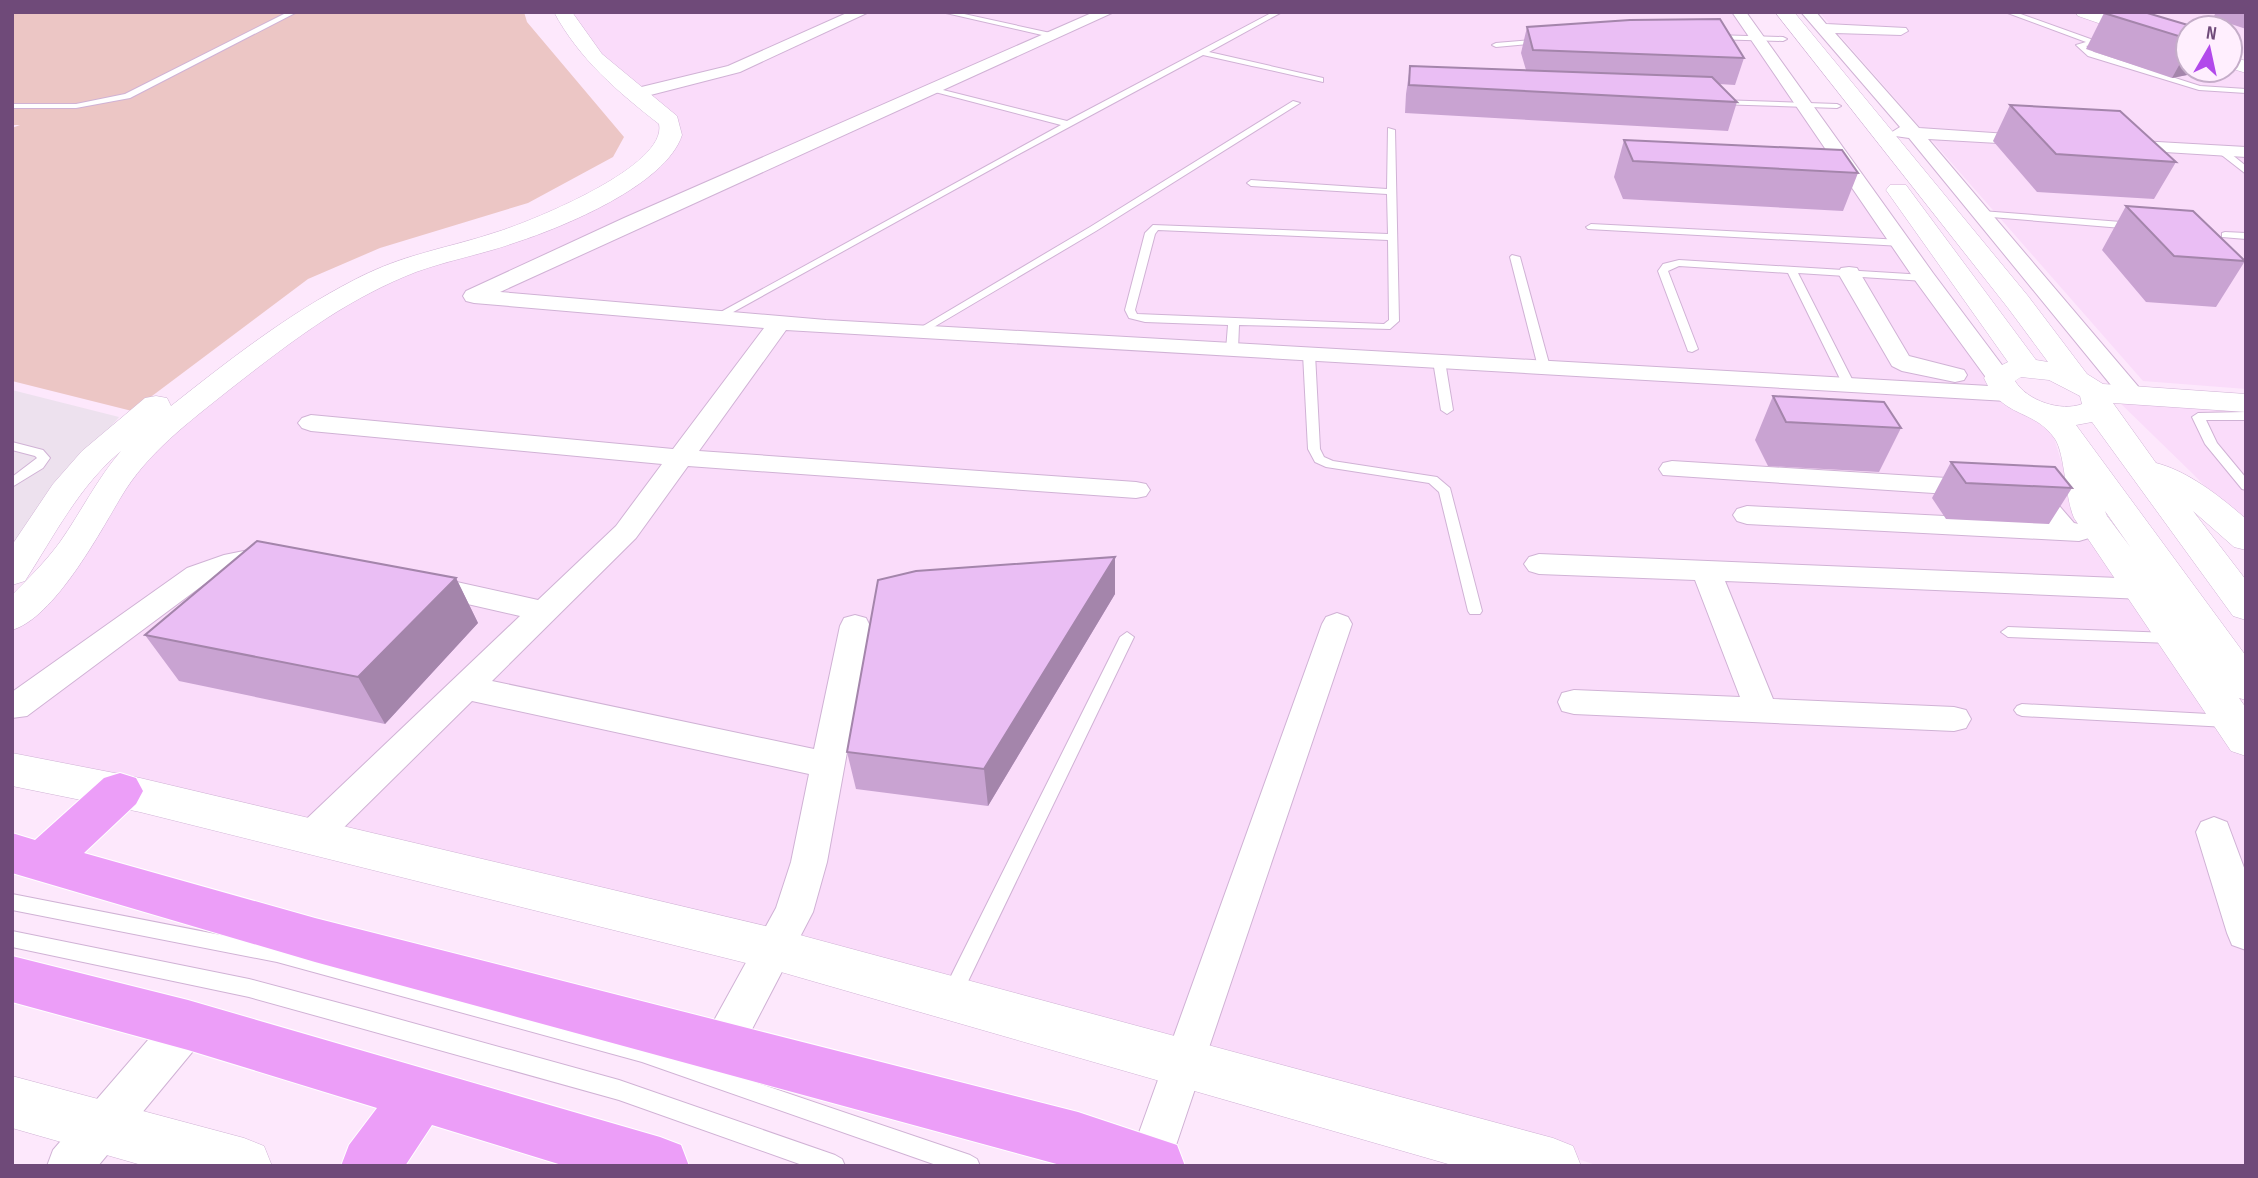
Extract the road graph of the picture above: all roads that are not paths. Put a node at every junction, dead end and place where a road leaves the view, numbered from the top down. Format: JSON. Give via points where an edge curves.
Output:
{"nodes":[{"id":1,"x":294,"y":12,"type":"edge"},
{"id":2,"x":862,"y":12,"type":"edge"},
{"id":3,"x":949,"y":12,"type":"edge"},
{"id":4,"x":1107,"y":12,"type":"edge"},
{"id":5,"x":1279,"y":12,"type":"edge"},
{"id":6,"x":1739,"y":12,"type":"edge"},
{"id":7,"x":1760,"y":12,"type":"edge"},
{"id":8,"x":1784,"y":12,"type":"edge"},
{"id":9,"x":1808,"y":12,"type":"edge"},
{"id":10,"x":2008,"y":12,"type":"edge"},
{"id":11,"x":2084,"y":12,"type":"edge"},
{"id":12,"x":551,"y":16,"type":"edge"},
{"id":13,"x":2108,"y":21,"type":"junction"},
{"id":14,"x":1822,"y":28,"type":"junction"},
{"id":15,"x":1901,"y":31,"type":"dead end"},
{"id":16,"x":1055,"y":36,"type":"junction"},
{"id":17,"x":2174,"y":36,"type":"edge"},
{"id":18,"x":1702,"y":37,"type":"edge"},
{"id":19,"x":1758,"y":38,"type":"junction"},
{"id":20,"x":1783,"y":39,"type":"junction"},
{"id":21,"x":2120,"y":39,"type":"edge"},
{"id":22,"x":1547,"y":40,"type":"edge"},
{"id":23,"x":2096,"y":43,"type":"junction"},
{"id":24,"x":1496,"y":45,"type":"dead end"},
{"id":25,"x":2174,"y":45,"type":"edge"},
{"id":26,"x":1202,"y":53,"type":"junction"},
{"id":27,"x":1320,"y":79,"type":"dead end"},
{"id":28,"x":938,"y":90,"type":"junction"},
{"id":29,"x":2246,"y":91,"type":"edge"},
{"id":30,"x":635,"y":94,"type":"junction"},
{"id":31,"x":1710,"y":101,"type":"edge"},
{"id":32,"x":1296,"y":103,"type":"dead end"},
{"id":33,"x":1806,"y":105,"type":"junction"},
{"id":34,"x":12,"y":106,"type":"edge"},
{"id":35,"x":1837,"y":106,"type":"junction"},
{"id":36,"x":1068,"y":124,"type":"junction"},
{"id":37,"x":1391,"y":130,"type":"dead end"},
{"id":38,"x":1880,"y":131,"type":"junction"},
{"id":39,"x":1914,"y":132,"type":"junction"},
{"id":40,"x":2048,"y":140,"type":"edge"},
{"id":41,"x":2101,"y":144,"type":"edge"},
{"id":42,"x":2222,"y":151,"type":"junction"},
{"id":43,"x":2246,"y":152,"type":"edge"},
{"id":44,"x":2246,"y":171,"type":"edge"},
{"id":45,"x":1251,"y":183,"type":"dead end"},
{"id":46,"x":1392,"y":192,"type":"junction"},
{"id":47,"x":1982,"y":214,"type":"junction"},
{"id":48,"x":2146,"y":227,"type":"edge"},
{"id":49,"x":1591,"y":228,"type":"dead end"},
{"id":50,"x":2225,"y":234,"type":"dead end"},
{"id":51,"x":2246,"y":236,"type":"edge"},
{"id":52,"x":1393,"y":237,"type":"junction"},
{"id":53,"x":1902,"y":243,"type":"junction"},
{"id":54,"x":1515,"y":257,"type":"dead end"},
{"id":55,"x":1791,"y":269,"type":"junction"},
{"id":56,"x":1849,"y":273,"type":"junction"},
{"id":57,"x":1925,"y":278,"type":"junction"},
{"id":58,"x":713,"y":319,"type":"junction"},
{"id":59,"x":780,"y":323,"type":"junction"},
{"id":60,"x":1234,"y":323,"type":"junction"},
{"id":61,"x":918,"y":332,"type":"junction"},
{"id":62,"x":1692,"y":349,"type":"dead end"},
{"id":63,"x":1232,"y":350,"type":"junction"},
{"id":64,"x":1309,"y":354,"type":"junction"},
{"id":65,"x":1439,"y":361,"type":"junction"},
{"id":66,"x":1544,"y":367,"type":"junction"},
{"id":67,"x":2009,"y":381,"type":"junction"},
{"id":68,"x":1849,"y":385,"type":"junction"},
{"id":69,"x":2089,"y":393,"type":"junction"},
{"id":70,"x":2133,"y":396,"type":"junction"},
{"id":71,"x":2246,"y":403,"type":"edge"},
{"id":72,"x":1447,"y":410,"type":"dead end"},
{"id":73,"x":2246,"y":416,"type":"edge"},
{"id":74,"x":311,"y":423,"type":"dead end"},
{"id":75,"x":2061,"y":427,"type":"junction"},
{"id":76,"x":12,"y":446,"type":"edge"},
{"id":77,"x":682,"y":458,"type":"junction"},
{"id":78,"x":2141,"y":465,"type":"junction"},
{"id":79,"x":1672,"y":469,"type":"dead end"},
{"id":80,"x":12,"y":483,"type":"edge"},
{"id":81,"x":2246,"y":486,"type":"edge"},
{"id":82,"x":1136,"y":490,"type":"dead end"},
{"id":83,"x":1747,"y":515,"type":"dead end"},
{"id":84,"x":2084,"y":532,"type":"junction"},
{"id":85,"x":2246,"y":539,"type":"edge"},
{"id":86,"x":304,"y":559,"type":"edge"},
{"id":87,"x":1539,"y":564,"type":"dead end"},
{"id":88,"x":1706,"y":571,"type":"junction"},
{"id":89,"x":12,"y":573,"type":"edge"},
{"id":90,"x":397,"y":579,"type":"edge"},
{"id":91,"x":2143,"y":589,"type":"junction"},
{"id":92,"x":2246,"y":607,"type":"edge"},
{"id":93,"x":543,"y":611,"type":"junction"},
{"id":94,"x":1475,"y":611,"type":"dead end"},
{"id":95,"x":12,"y":617,"type":"edge"},
{"id":96,"x":1336,"y":624,"type":"dead end"},
{"id":97,"x":855,"y":626,"type":"dead end"},
{"id":98,"x":2008,"y":632,"type":"dead end"},
{"id":99,"x":1127,"y":637,"type":"dead end"},
{"id":100,"x":2175,"y":638,"type":"junction"},
{"id":101,"x":2246,"y":686,"type":"edge"},
{"id":102,"x":464,"y":687,"type":"junction"},
{"id":103,"x":1574,"y":702,"type":"dead end"},
{"id":104,"x":15,"y":707,"type":"dead end"},
{"id":105,"x":2022,"y":710,"type":"dead end"},
{"id":106,"x":1762,"y":711,"type":"junction"},
{"id":107,"x":1954,"y":719,"type":"dead end"},
{"id":108,"x":2240,"y":730,"type":"edge"},
{"id":109,"x":828,"y":765,"type":"junction"},
{"id":110,"x":12,"y":769,"type":"edge"},
{"id":111,"x":120,"y":791,"type":"junction"},
{"id":112,"x":2214,"y":832,"type":"dead end"},
{"id":113,"x":311,"y":837,"type":"junction"},
{"id":114,"x":28,"y":857,"type":"edge"},
{"id":115,"x":12,"y":902,"type":"edge"},
{"id":116,"x":2246,"y":933,"type":"edge"},
{"id":117,"x":12,"y":939,"type":"edge"},
{"id":118,"x":774,"y":949,"type":"junction"},
{"id":119,"x":12,"y":979,"type":"edge"},
{"id":120,"x":950,"y":999,"type":"junction"},
{"id":121,"x":188,"y":1025,"type":"junction"},
{"id":122,"x":720,"y":1046,"type":"junction"},
{"id":123,"x":1182,"y":1064,"type":"junction"},
{"id":124,"x":419,"y":1094,"type":"junction"},
{"id":125,"x":12,"y":1102,"type":"edge"},
{"id":126,"x":85,"y":1146,"type":"edge"},
{"id":127,"x":1152,"y":1164,"type":"edge"},
{"id":128,"x":244,"y":1166,"type":"edge"},
{"id":129,"x":370,"y":1166,"type":"edge"},
{"id":130,"x":660,"y":1166,"type":"edge"},
{"id":131,"x":835,"y":1166,"type":"edge"},
{"id":132,"x":970,"y":1166,"type":"edge"},
{"id":133,"x":1553,"y":1166,"type":"edge"}],
"edges":[{"from":1,"to":34,"type":"lane","via":[[112,100],[76,106]]},
{"from":2,"to":30,"type":"street","via":[[734,69]]},
{"from":3,"to":16,"type":"lane"},
{"from":4,"to":16,"type":"street"},
{"from":5,"to":26,"type":"lane"},
{"from":6,"to":19,"type":"street"},
{"from":7,"to":20,"type":"street"},
{"from":8,"to":38,"type":"street"},
{"from":9,"to":14,"type":"street"},
{"from":10,"to":23,"type":"lane"},
{"from":11,"to":13,"type":"street"},
{"from":12,"to":30,"type":"street","via":[[570,27],[611,75]]},
{"from":12,"to":89,"type":"street","via":[[571,66],[644,134],[631,154],[519,218],[374,261],[326,284],[237,341],[93,458],[65,491]]},
{"from":13,"to":17,"type":"street"},
{"from":13,"to":25,"type":"street","via":[[2139,36]]},
{"from":14,"to":15,"type":"street"},
{"from":14,"to":39,"type":"street"},
{"from":16,"to":28,"type":"street"},
{"from":18,"to":19,"type":"lane"},
{"from":19,"to":20,"type":"lane"},
{"from":19,"to":33,"type":"street"},
{"from":20,"to":35,"type":"street"},
{"from":21,"to":23,"type":"lane"},
{"from":22,"to":24,"type":"lane"},
{"from":23,"to":29,"type":"lane","via":[[2080,46],[2091,54],[2187,85]]},
{"from":26,"to":27,"type":"lane"},
{"from":26,"to":36,"type":"lane"},
{"from":28,"to":36,"type":"lane"},
{"from":28,"to":58,"type":"street","via":[[587,242],[474,296]]},
{"from":30,"to":95,"type":"street","via":[[669,121],[672,131],[669,142],[645,168],[527,230],[404,267],[327,305],[228,376],[139,450],[121,470],[72,551]]},
{"from":31,"to":33,"type":"lane"},
{"from":32,"to":61,"type":"lane"},
{"from":33,"to":35,"type":"lane"},
{"from":33,"to":53,"type":"street"},
{"from":35,"to":67,"type":"street"},
{"from":36,"to":58,"type":"lane"},
{"from":37,"to":46,"type":"lane"},
{"from":38,"to":39,"type":"street"},
{"from":38,"to":69,"type":"street"},
{"from":39,"to":40,"type":"street"},
{"from":39,"to":47,"type":"street"},
{"from":41,"to":42,"type":"street"},
{"from":42,"to":43,"type":"street"},
{"from":42,"to":44,"type":"lane"},
{"from":45,"to":46,"type":"lane"},
{"from":46,"to":52,"type":"lane"},
{"from":47,"to":48,"type":"lane"},
{"from":47,"to":70,"type":"street"},
{"from":49,"to":53,"type":"lane"},
{"from":50,"to":51,"type":"lane"},
{"from":52,"to":60,"type":"lane","via":[[1394,321],[1387,327]]},
{"from":52,"to":60,"type":"lane","via":[[1156,227],[1150,233],[1130,310],[1133,316]]},
{"from":53,"to":57,"type":"street"},
{"from":54,"to":66,"type":"lane"},
{"from":55,"to":56,"type":"lane"},
{"from":55,"to":62,"type":"lane","via":[[1667,266],[1663,271]]},
{"from":55,"to":68,"type":"lane"},
{"from":56,"to":57,"type":"lane"},
{"from":56,"to":67,"type":"street","via":[[1900,361]]},
{"from":57,"to":67,"type":"street"},
{"from":58,"to":59,"type":"street"},
{"from":59,"to":61,"type":"street"},
{"from":59,"to":77,"type":"street"},
{"from":60,"to":63,"type":"lane"},
{"from":61,"to":63,"type":"street"},
{"from":63,"to":64,"type":"street"},
{"from":64,"to":65,"type":"street"},
{"from":64,"to":94,"type":"lane","via":[[1314,449],[1319,459],[1433,480],[1445,491]]},
{"from":65,"to":66,"type":"street"},
{"from":65,"to":72,"type":"lane"},
{"from":66,"to":68,"type":"street"},
{"from":67,"to":68,"type":"street"},
{"from":67,"to":69,"type":"street","via":[[2059,373]]},
{"from":67,"to":75,"type":"street","via":[[2019,402]]},
{"from":69,"to":70,"type":"street"},
{"from":69,"to":75,"type":"street","via":[[2092,413]]},
{"from":69,"to":78,"type":"street"},
{"from":70,"to":71,"type":"street"},
{"from":73,"to":81,"type":"lane","via":[[2198,417],[2211,444]]},
{"from":74,"to":77,"type":"street"},
{"from":75,"to":84,"type":"street","via":[[2084,502]]},
{"from":75,"to":101,"type":"street"},
{"from":76,"to":80,"type":"lane","via":[[44,458]]},
{"from":77,"to":82,"type":"street"},
{"from":77,"to":93,"type":"street","via":[[626,532]]},
{"from":78,"to":85,"type":"street","via":[[2190,492]]},
{"from":78,"to":92,"type":"street"},
{"from":79,"to":84,"type":"street","via":[[2014,490],[2039,500]]},
{"from":83,"to":84,"type":"street"},
{"from":84,"to":91,"type":"street"},
{"from":86,"to":104,"type":"street","via":[[253,556],[197,575]]},
{"from":87,"to":88,"type":"street"},
{"from":88,"to":91,"type":"street"},
{"from":88,"to":106,"type":"street"},
{"from":90,"to":93,"type":"street"},
{"from":91,"to":100,"type":"street"},
{"from":93,"to":102,"type":"street"},
{"from":96,"to":123,"type":"street"},
{"from":97,"to":109,"type":"street"},
{"from":98,"to":100,"type":"lane"},
{"from":99,"to":120,"type":"lane"},
{"from":100,"to":108,"type":"street"},
{"from":102,"to":109,"type":"street"},
{"from":102,"to":113,"type":"street"},
{"from":103,"to":106,"type":"street"},
{"from":105,"to":108,"type":"lane"},
{"from":106,"to":107,"type":"street"},
{"from":109,"to":118,"type":"street","via":[[809,862],[794,912]]},
{"from":110,"to":111,"type":"street"},
{"from":111,"to":113,"type":"street"},
{"from":111,"to":114,"type":"highway"},
{"from":112,"to":116,"type":"street"},
{"from":113,"to":118,"type":"street"},
{"from":114,"to":122,"type":"highway","via":[[315,940]]},
{"from":115,"to":132,"type":"lane","via":[[277,954],[642,1053]]},
{"from":117,"to":131,"type":"lane","via":[[249,988],[355,1016],[619,1090]]},
{"from":118,"to":120,"type":"street"},
{"from":118,"to":122,"type":"street"},
{"from":119,"to":121,"type":"highway"},
{"from":120,"to":123,"type":"street"},
{"from":121,"to":124,"type":"highway"},
{"from":121,"to":126,"type":"street"},
{"from":122,"to":127,"type":"highway"},
{"from":123,"to":127,"type":"street"},
{"from":123,"to":133,"type":"street"},
{"from":124,"to":129,"type":"highway"},
{"from":124,"to":130,"type":"highway"},
{"from":125,"to":126,"type":"street"},
{"from":126,"to":128,"type":"street"}]}
